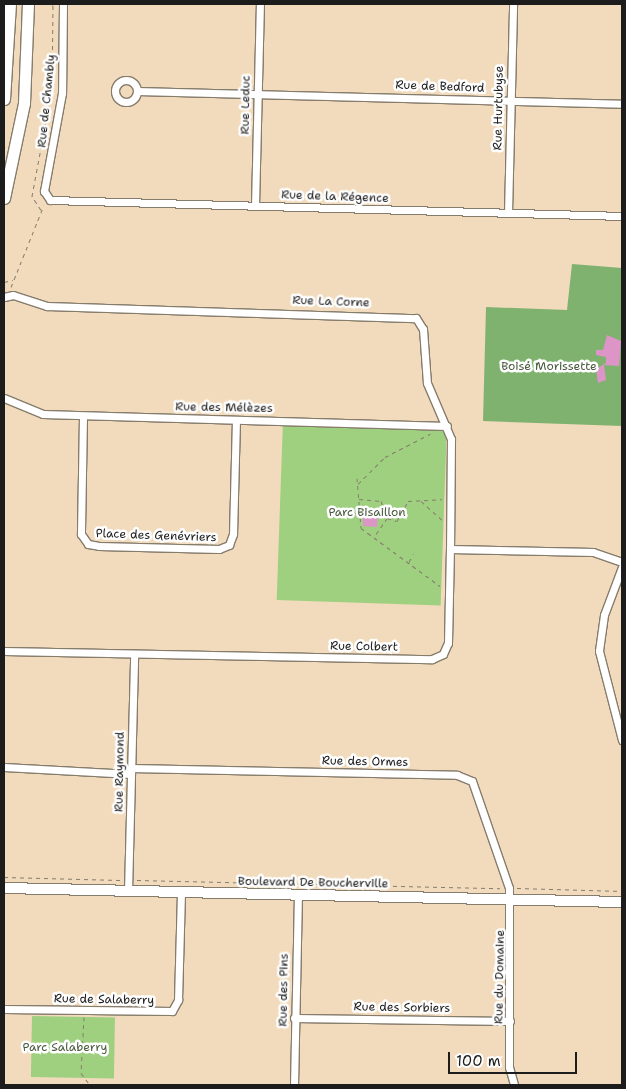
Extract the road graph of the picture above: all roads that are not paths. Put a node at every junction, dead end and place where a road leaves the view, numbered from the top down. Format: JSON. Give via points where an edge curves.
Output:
{"nodes":[{"id":1,"x":10,"y":4,"type":"edge"},
{"id":2,"x":28,"y":4,"type":"edge"},
{"id":3,"x":63,"y":4,"type":"edge"},
{"id":4,"x":260,"y":4,"type":"edge"},
{"id":5,"x":513,"y":4,"type":"edge"},
{"id":6,"x":137,"y":91,"type":"dead end"},
{"id":7,"x":258,"y":94,"type":"junction"},
{"id":8,"x":4,"y":99,"type":"edge"},
{"id":9,"x":510,"y":101,"type":"junction"},
{"id":10,"x":622,"y":104,"type":"edge"},
{"id":11,"x":4,"y":198,"type":"edge"},
{"id":12,"x":46,"y":203,"type":"joint"},
{"id":13,"x":255,"y":206,"type":"junction"},
{"id":14,"x":508,"y":213,"type":"junction"},
{"id":15,"x":622,"y":216,"type":"edge"},
{"id":16,"x":8,"y":293,"type":"edge"},
{"id":17,"x":4,"y":398,"type":"edge"},
{"id":18,"x":83,"y":416,"type":"junction"},
{"id":19,"x":236,"y":421,"type":"junction"},
{"id":20,"x":447,"y":426,"type":"junction"},
{"id":21,"x":450,"y":549,"type":"junction"},
{"id":22,"x":622,"y":562,"type":"edge"},
{"id":23,"x":622,"y":567,"type":"edge"},
{"id":24,"x":4,"y":651,"type":"edge"},
{"id":25,"x":134,"y":654,"type":"junction"},
{"id":26,"x":622,"y":740,"type":"edge"},
{"id":27,"x":4,"y":767,"type":"edge"},
{"id":28,"x":131,"y":771,"type":"junction"},
{"id":29,"x":4,"y":888,"type":"edge"},
{"id":30,"x":128,"y":891,"type":"junction"},
{"id":31,"x":181,"y":892,"type":"junction"},
{"id":32,"x":298,"y":895,"type":"junction"},
{"id":33,"x":511,"y":900,"type":"junction"},
{"id":34,"x":622,"y":902,"type":"edge"},
{"id":35,"x":4,"y":1009,"type":"edge"},
{"id":36,"x":294,"y":1018,"type":"junction"},
{"id":37,"x":510,"y":1021,"type":"junction"},
{"id":38,"x":294,"y":1085,"type":"edge"},
{"id":39,"x":514,"y":1085,"type":"edge"}],
"edges":[{"from":1,"to":8,"type":"main road"},
{"from":2,"to":11,"type":"main road","via":[[24,104]]},
{"from":3,"to":12,"type":"street","name":"Rue de Chambly","via":[[62,86],[44,188]]},
{"from":4,"to":7,"type":"street","name":"Rue Leduc"},
{"from":5,"to":9,"type":"street","name":"Rue Hurtubyse"},
{"from":6,"to":7,"type":"street","name":"Rue de Bedford"},
{"from":7,"to":9,"type":"street","name":"Rue de Bedford"},
{"from":7,"to":13,"type":"street","name":"Rue Leduc"},
{"from":9,"to":10,"type":"street","name":"Rue de Bedford"},
{"from":9,"to":14,"type":"street","name":"Rue Hurtubyse"},
{"from":12,"to":13,"type":"street","name":"Rue de la Régence"},
{"from":13,"to":14,"type":"street","name":"Rue de la Régence"},
{"from":14,"to":15,"type":"street","name":"Rue de la Régence"},
{"from":16,"to":20,"type":"street","name":"Rue La Corne","via":[[47,306],[410,316],[422,326],[427,383]]},
{"from":17,"to":18,"type":"street","name":"Rue des Mélèzes","via":[[36,414]]},
{"from":18,"to":19,"type":"street","name":"Rue des Mélèzes"},
{"from":18,"to":19,"type":"street","name":"Place des Genévriers","via":[[81,534],[88,544],[99,546],[219,549],[229,545],[233,534]]},
{"from":19,"to":20,"type":"street","name":"Rue des Mélèzes"},
{"from":20,"to":21,"type":"street","name":"Rue La Corne"},
{"from":21,"to":22,"type":"street","via":[[593,552]]},
{"from":21,"to":25,"type":"street","name":"Rue Colbert","via":[[448,643],[435,658]]},
{"from":23,"to":26,"type":"street","via":[[604,615],[599,651]]},
{"from":24,"to":25,"type":"street","name":"Rue Colbert"},
{"from":25,"to":28,"type":"street","name":"Rue Raymond"},
{"from":27,"to":28,"type":"street","name":"Rue des Ormes"},
{"from":28,"to":30,"type":"street","name":"Rue Raymond"},
{"from":28,"to":33,"type":"street","name":"Rue des Ormes","via":[[463,776],[479,792]]},
{"from":29,"to":30,"type":"street","name":"Boulevard De Boucherville"},
{"from":30,"to":31,"type":"street","name":"Boulevard De Boucherville"},
{"from":31,"to":32,"type":"street","name":"Boulevard De Boucherville"},
{"from":31,"to":35,"type":"street","name":"Rue de Salaberry","via":[[176,1007],[168,1013]]},
{"from":32,"to":33,"type":"street","name":"Boulevard De Boucherville"},
{"from":32,"to":36,"type":"street","name":"Rue des Pins"},
{"from":33,"to":34,"type":"street","name":"Boulevard De Boucherville"},
{"from":33,"to":37,"type":"street","name":"Rue du Domaine"},
{"from":36,"to":37,"type":"street","name":"Rue des Sorbiers"},
{"from":36,"to":38,"type":"street","name":"Rue des Pins"},
{"from":37,"to":39,"type":"street","name":"Rue du Domaine"}]}
